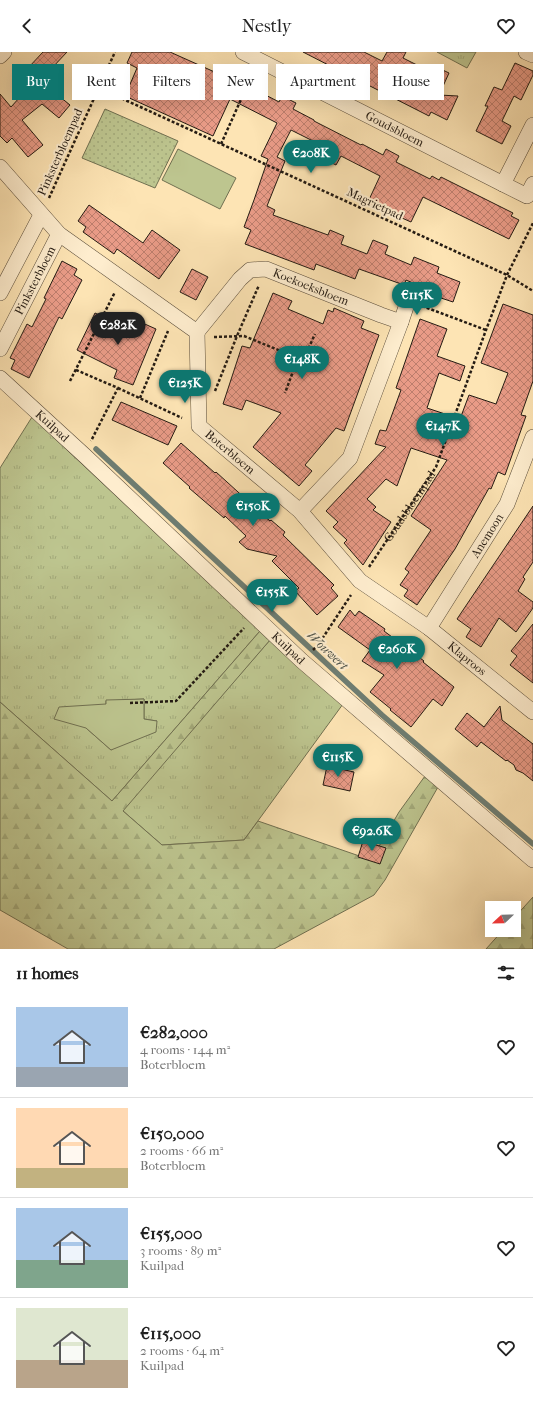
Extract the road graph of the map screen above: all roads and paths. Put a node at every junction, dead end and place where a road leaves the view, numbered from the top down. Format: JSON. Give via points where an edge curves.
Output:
{"nodes":[{"id":1,"x":4,"y":52,"type":"edge"},
{"id":2,"x":115,"y":52,"type":"edge"},
{"id":3,"x":243,"y":52,"type":"edge"},
{"id":4,"x":526,"y":52,"type":"edge"},
{"id":5,"x":533,"y":55,"type":"edge"},
{"id":6,"x":0,"y":56,"type":"edge"},
{"id":7,"x":258,"y":59,"type":"junction"},
{"id":8,"x":110,"y":64,"type":"edge"},
{"id":9,"x":94,"y":100,"type":"edge"},
{"id":10,"x":125,"y":100,"type":"edge"},
{"id":11,"x":533,"y":125,"type":"edge"},
{"id":12,"x":221,"y":144,"type":"junction"},
{"id":13,"x":0,"y":167,"type":"edge"},
{"id":14,"x":503,"y":184,"type":"junction"},
{"id":15,"x":530,"y":190,"type":"edge"},
{"id":16,"x":41,"y":215,"type":"junction"},
{"id":17,"x":533,"y":223,"type":"edge"},
{"id":18,"x":59,"y":234,"type":"junction"},
{"id":19,"x":266,"y":270,"type":"junction"},
{"id":20,"x":507,"y":275,"type":"junction"},
{"id":21,"x":123,"y":279,"type":"junction"},
{"id":22,"x":533,"y":290,"type":"edge"},
{"id":23,"x":0,"y":293,"type":"edge"},
{"id":24,"x":408,"y":301,"type":"dead end"},
{"id":25,"x":177,"y":317,"type":"junction"},
{"id":26,"x":401,"y":322,"type":"junction"},
{"id":27,"x":198,"y":334,"type":"junction"},
{"id":28,"x":315,"y":334,"type":"dead end"},
{"id":29,"x":237,"y":336,"type":"junction"},
{"id":30,"x":0,"y":349,"type":"edge"},
{"id":31,"x":298,"y":358,"type":"junction"},
{"id":32,"x":76,"y":370,"type":"junction"},
{"id":33,"x":0,"y":378,"type":"edge"},
{"id":34,"x":70,"y":381,"type":"dead end"},
{"id":35,"x":118,"y":388,"type":"junction"},
{"id":36,"x":285,"y":393,"type":"dead end"},
{"id":37,"x":214,"y":395,"type":"dead end"},
{"id":38,"x":140,"y":398,"type":"junction"},
{"id":39,"x":199,"y":426,"type":"junction"},
{"id":40,"x":533,"y":437,"type":"edge"},
{"id":41,"x":84,"y":455,"type":"junction"},
{"id":42,"x":300,"y":511,"type":"junction"},
{"id":43,"x":360,"y":581,"type":"junction"},
{"id":44,"x":255,"y":616,"type":"junction"},
{"id":45,"x":429,"y":628,"type":"junction"},
{"id":46,"x":318,"y":645,"type":"dead end"},
{"id":47,"x":130,"y":703,"type":"dead end"},
{"id":48,"x":533,"y":712,"type":"edge"},
{"id":49,"x":533,"y":860,"type":"edge"}],
"edges":[{"from":1,"to":6,"type":"street"},
{"from":2,"to":8,"type":"path","name":"Pinksterbloempad"},
{"from":3,"to":7,"type":"street","name":"Goudsbloem"},
{"from":4,"to":5,"type":"street"},
{"from":7,"to":12,"type":"path"},
{"from":7,"to":14,"type":"street","name":"Goudsbloem"},
{"from":9,"to":16,"type":"path","name":"Pinksterbloempad"},
{"from":10,"to":12,"type":"path","name":"Magrietpad"},
{"from":11,"to":14,"type":"street"},
{"from":12,"to":20,"type":"path","name":"Magrietpad"},
{"from":13,"to":16,"type":"street"},
{"from":14,"to":15,"type":"street","name":"Goudsbloem"},
{"from":16,"to":18,"type":"street"},
{"from":16,"to":23,"type":"street"},
{"from":17,"to":20,"type":"path","name":"Goudsbloempad"},
{"from":18,"to":21,"type":"street"},
{"from":18,"to":30,"type":"street","name":"Pinksterbloem"},
{"from":19,"to":26,"type":"street","name":"Koekoeksbloem"},
{"from":19,"to":27,"type":"street","name":"Koekoeksbloem","via":[[250,270],[240,279]]},
{"from":19,"to":29,"type":"path"},
{"from":20,"to":22,"type":"path","name":"Magrietpad"},
{"from":20,"to":43,"type":"path","name":"Goudsbloempad","via":[[436,467]]},
{"from":21,"to":25,"type":"street"},
{"from":21,"to":32,"type":"path"},
{"from":24,"to":26,"type":"street"},
{"from":25,"to":27,"type":"street"},
{"from":25,"to":38,"type":"path","via":[[168,331]]},
{"from":26,"to":42,"type":"street","via":[[350,458]]},
{"from":27,"to":29,"type":"path"},
{"from":27,"to":39,"type":"street","name":"Boterbloem"},
{"from":28,"to":31,"type":"path","via":[[306,354]]},
{"from":29,"to":31,"type":"path","via":[[244,336]]},
{"from":29,"to":37,"type":"path"},
{"from":31,"to":36,"type":"path"},
{"from":32,"to":34,"type":"path"},
{"from":32,"to":35,"type":"path"},
{"from":33,"to":41,"type":"street","name":"Kuilpad"},
{"from":35,"to":38,"type":"path"},
{"from":35,"to":41,"type":"path"},
{"from":38,"to":39,"type":"path"},
{"from":39,"to":42,"type":"street","name":"Boterbloem"},
{"from":40,"to":45,"type":"street","name":"Anemoon","via":[[507,504]]},
{"from":41,"to":44,"type":"street","name":"Kuilpad"},
{"from":42,"to":43,"type":"street","name":"Boterbloem"},
{"from":43,"to":45,"type":"street","name":"Klaproos"},
{"from":43,"to":46,"type":"path","name":"Goudsbloempad"},
{"from":44,"to":47,"type":"path","via":[[176,701]]},
{"from":44,"to":49,"type":"street","name":"Kuilpad","via":[[302,661]]},
{"from":45,"to":48,"type":"street","name":"Klaproos"}]}
